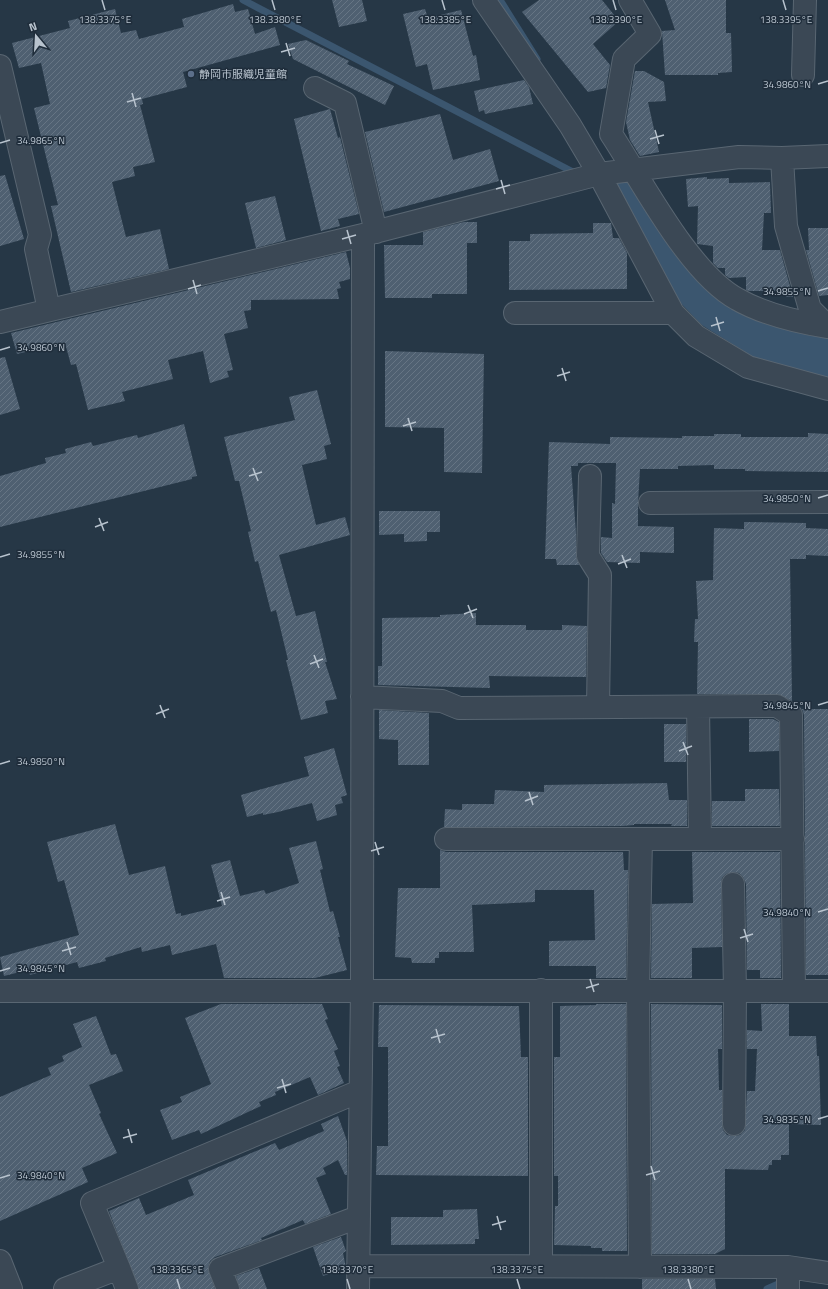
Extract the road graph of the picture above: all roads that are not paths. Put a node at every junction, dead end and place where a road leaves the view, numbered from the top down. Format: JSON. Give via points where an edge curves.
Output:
{"nodes":[{"id":1,"x":484,"y":0,"type":"edge"},
{"id":2,"x":630,"y":0,"type":"edge"},
{"id":3,"x":805,"y":0,"type":"edge"},
{"id":4,"x":0,"y":66,"type":"edge"},
{"id":5,"x":803,"y":75,"type":"dead end"},
{"id":6,"x":315,"y":88,"type":"dead end"},
{"id":7,"x":828,"y":156,"type":"edge"},
{"id":8,"x":782,"y":158,"type":"junction"},
{"id":9,"x":634,"y":170,"type":"junction"},
{"id":10,"x":599,"y":174,"type":"junction"},
{"id":11,"x":369,"y":234,"type":"junction"},
{"id":12,"x":49,"y":310,"type":"junction"},
{"id":13,"x":515,"y":313,"type":"dead end"},
{"id":14,"x":673,"y":313,"type":"junction"},
{"id":15,"x":0,"y":322,"type":"edge"},
{"id":16,"x":827,"y":327,"type":"edge"},
{"id":17,"x":828,"y":389,"type":"edge"},
{"id":18,"x":590,"y":476,"type":"dead end"},
{"id":19,"x":828,"y":502,"type":"edge"},
{"id":20,"x":650,"y":503,"type":"dead end"},
{"id":21,"x":362,"y":697,"type":"junction"},
{"id":22,"x":698,"y":706,"type":"junction"},
{"id":23,"x":598,"y":707,"type":"junction"},
{"id":24,"x":446,"y":839,"type":"dead end"},
{"id":25,"x":641,"y":839,"type":"junction"},
{"id":26,"x":700,"y":839,"type":"junction"},
{"id":27,"x":793,"y":839,"type":"junction"},
{"id":28,"x":733,"y":884,"type":"dead end"},
{"id":29,"x":362,"y":990,"type":"junction"},
{"id":30,"x":541,"y":990,"type":"junction"},
{"id":31,"x":638,"y":990,"type":"junction"},
{"id":32,"x":0,"y":991,"type":"edge"},
{"id":33,"x":735,"y":991,"type":"junction"},
{"id":34,"x":794,"y":991,"type":"junction"},
{"id":35,"x":828,"y":991,"type":"edge"},
{"id":36,"x":360,"y":1091,"type":"junction"},
{"id":37,"x":734,"y":1124,"type":"dead end"},
{"id":38,"x":358,"y":1217,"type":"junction"},
{"id":39,"x":0,"y":1261,"type":"edge"},
{"id":40,"x":358,"y":1266,"type":"junction"},
{"id":41,"x":541,"y":1266,"type":"junction"},
{"id":42,"x":640,"y":1266,"type":"junction"},
{"id":43,"x":788,"y":1267,"type":"junction"},
{"id":44,"x":119,"y":1268,"type":"junction"},
{"id":45,"x":828,"y":1273,"type":"edge"},
{"id":46,"x":11,"y":1289,"type":"edge"},
{"id":47,"x":65,"y":1289,"type":"edge"},
{"id":48,"x":127,"y":1289,"type":"edge"},
{"id":49,"x":228,"y":1289,"type":"edge"},
{"id":50,"x":358,"y":1289,"type":"edge"},
{"id":51,"x":788,"y":1289,"type":"edge"}],
"edges":[{"from":1,"to":10,"type":"street","via":[[570,126]]},
{"from":2,"to":9,"type":"street","via":[[650,34],[624,59],[611,134]]},
{"from":3,"to":5,"type":"street"},
{"from":4,"to":12,"type":"street","via":[[40,235],[36,249]]},
{"from":6,"to":11,"type":"street","via":[[345,102]]},
{"from":7,"to":8,"type":"street"},
{"from":8,"to":9,"type":"street","via":[[738,157]]},
{"from":8,"to":16,"type":"street","via":[[786,226],[810,309]]},
{"from":9,"to":10,"type":"street"},
{"from":9,"to":16,"type":"street","via":[[704,273],[736,299],[767,312]]},
{"from":10,"to":11,"type":"street"},
{"from":10,"to":14,"type":"street"},
{"from":11,"to":12,"type":"street"},
{"from":11,"to":21,"type":"street"},
{"from":12,"to":15,"type":"street"},
{"from":13,"to":14,"type":"street"},
{"from":14,"to":17,"type":"street","via":[[696,336],[748,367]]},
{"from":18,"to":23,"type":"street","via":[[588,556],[600,575]]},
{"from":19,"to":20,"type":"street"},
{"from":21,"to":23,"type":"street","via":[[442,701],[459,708]]},
{"from":21,"to":29,"type":"street"},
{"from":22,"to":23,"type":"street"},
{"from":22,"to":26,"type":"street"},
{"from":22,"to":27,"type":"street","via":[[777,706],[792,715]]},
{"from":24,"to":25,"type":"street"},
{"from":25,"to":26,"type":"street"},
{"from":25,"to":31,"type":"street"},
{"from":26,"to":27,"type":"street"},
{"from":27,"to":34,"type":"street"},
{"from":28,"to":33,"type":"street"},
{"from":29,"to":30,"type":"street"},
{"from":29,"to":32,"type":"street"},
{"from":29,"to":36,"type":"street"},
{"from":30,"to":31,"type":"street"},
{"from":30,"to":41,"type":"street"},
{"from":31,"to":33,"type":"street"},
{"from":31,"to":42,"type":"street"},
{"from":33,"to":34,"type":"street"},
{"from":33,"to":37,"type":"street"},
{"from":34,"to":35,"type":"street"},
{"from":36,"to":38,"type":"street"},
{"from":36,"to":44,"type":"street","via":[[92,1203]]},
{"from":38,"to":40,"type":"street"},
{"from":38,"to":49,"type":"street","via":[[220,1269]]},
{"from":39,"to":46,"type":"street"},
{"from":40,"to":41,"type":"street"},
{"from":40,"to":50,"type":"street"},
{"from":41,"to":42,"type":"street"},
{"from":42,"to":43,"type":"street"},
{"from":43,"to":45,"type":"street"},
{"from":43,"to":51,"type":"street"},
{"from":44,"to":47,"type":"street"},
{"from":44,"to":48,"type":"street"}]}
